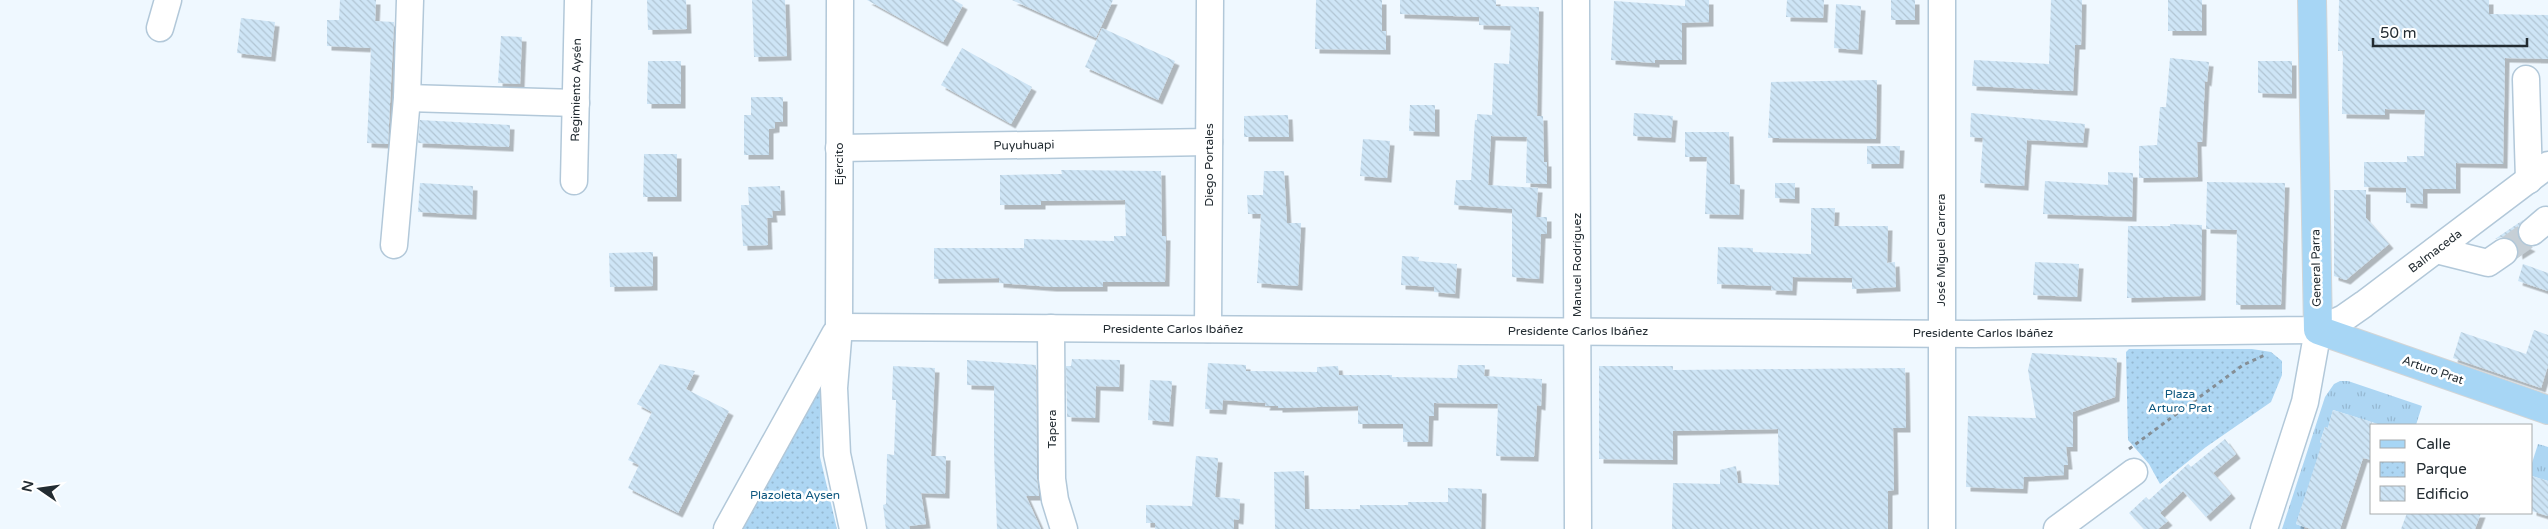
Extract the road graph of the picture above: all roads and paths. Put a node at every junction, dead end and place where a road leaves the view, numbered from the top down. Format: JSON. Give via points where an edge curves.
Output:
{"nodes":[{"id":1,"x":168,"y":0,"type":"edge"},
{"id":2,"x":410,"y":0,"type":"edge"},
{"id":3,"x":578,"y":0,"type":"edge"},
{"id":4,"x":840,"y":0,"type":"edge"},
{"id":5,"x":1210,"y":0,"type":"edge"},
{"id":6,"x":1576,"y":0,"type":"edge"},
{"id":7,"x":1942,"y":0,"type":"edge"},
{"id":8,"x":2312,"y":0,"type":"edge"},
{"id":9,"x":160,"y":28,"type":"dead end"},
{"id":10,"x":2526,"y":79,"type":"dead end"},
{"id":11,"x":407,"y":98,"type":"junction"},
{"id":12,"x":576,"y":103,"type":"junction"},
{"id":13,"x":1209,"y":142,"type":"junction"},
{"id":14,"x":839,"y":148,"type":"junction"},
{"id":15,"x":2539,"y":173,"type":"edge"},
{"id":16,"x":574,"y":181,"type":"dead end"},
{"id":17,"x":394,"y":245,"type":"dead end"},
{"id":18,"x":2436,"y":250,"type":"junction"},
{"id":19,"x":2504,"y":252,"type":"tunnel mouth"},
{"id":20,"x":839,"y":327,"type":"junction"},
{"id":21,"x":1051,"y":328,"type":"junction"},
{"id":22,"x":1208,"y":329,"type":"junction"},
{"id":23,"x":2318,"y":330,"type":"junction"},
{"id":24,"x":1577,"y":331,"type":"junction"},
{"id":25,"x":1940,"y":333,"type":"junction"},
{"id":26,"x":2268,"y":354,"type":"dead end"},
{"id":27,"x":2548,"y":410,"type":"edge"},
{"id":28,"x":2128,"y":463,"type":"joint"},
{"id":29,"x":727,"y":529,"type":"edge"},
{"id":30,"x":853,"y":529,"type":"edge"},
{"id":31,"x":1064,"y":529,"type":"edge"},
{"id":32,"x":1578,"y":529,"type":"edge"},
{"id":33,"x":1942,"y":529,"type":"edge"},
{"id":34,"x":2057,"y":529,"type":"edge"},
{"id":35,"x":2264,"y":529,"type":"edge"}],
"edges":[{"from":1,"to":9,"type":"street"},
{"from":2,"to":11,"type":"street"},
{"from":3,"to":12,"type":"street","name":"Regimiento Aysén"},
{"from":4,"to":14,"type":"street","name":"Ejército"},
{"from":5,"to":13,"type":"street","name":"Diego Portales"},
{"from":6,"to":24,"type":"street","name":"Manuel Rodríguez"},
{"from":7,"to":25,"type":"street","name":"José Miguel Carrera"},
{"from":8,"to":23,"type":"main road","name":"General Parra"},
{"from":10,"to":15,"type":"street"},
{"from":11,"to":12,"type":"street"},
{"from":11,"to":17,"type":"street"},
{"from":12,"to":16,"type":"street","name":"Regimiento Aysén"},
{"from":13,"to":14,"type":"street","name":"Puyuhuapi"},
{"from":13,"to":22,"type":"street","name":"Diego Portales"},
{"from":14,"to":20,"type":"street","name":"Ejército"},
{"from":15,"to":18,"type":"street","name":"Balmaceda"},
{"from":18,"to":19,"type":"street","via":[[2488,263]]},
{"from":18,"to":23,"type":"street","name":"Balmaceda","via":[[2344,318]]},
{"from":20,"to":21,"type":"street","name":"Presidente Carlos Ibáñez"},
{"from":20,"to":29,"type":"street","name":"Ejército"},
{"from":20,"to":30,"type":"street","name":"Ejército","via":[[834,388],[837,454]]},
{"from":21,"to":22,"type":"street","name":"Presidente Carlos Ibáñez"},
{"from":21,"to":31,"type":"street","name":"Tapera","via":[[1052,479]]},
{"from":22,"to":24,"type":"street","name":"Presidente Carlos Ibáñez"},
{"from":23,"to":25,"type":"street","name":"Presidente Carlos Ibáñez"},
{"from":23,"to":27,"type":"main road","name":"Arturo Prat"},
{"from":23,"to":35,"type":"street","name":"General Parra","via":[[2305,402]]},
{"from":24,"to":25,"type":"street","name":"Presidente Carlos Ibáñez"},
{"from":24,"to":32,"type":"street","name":"Manuel Rodríguez"},
{"from":25,"to":33,"type":"street","name":"José Miguel Carrera"},
{"from":26,"to":28,"type":"path","via":[[2243,365]]},
{"from":28,"to":34,"type":"street"}]}
